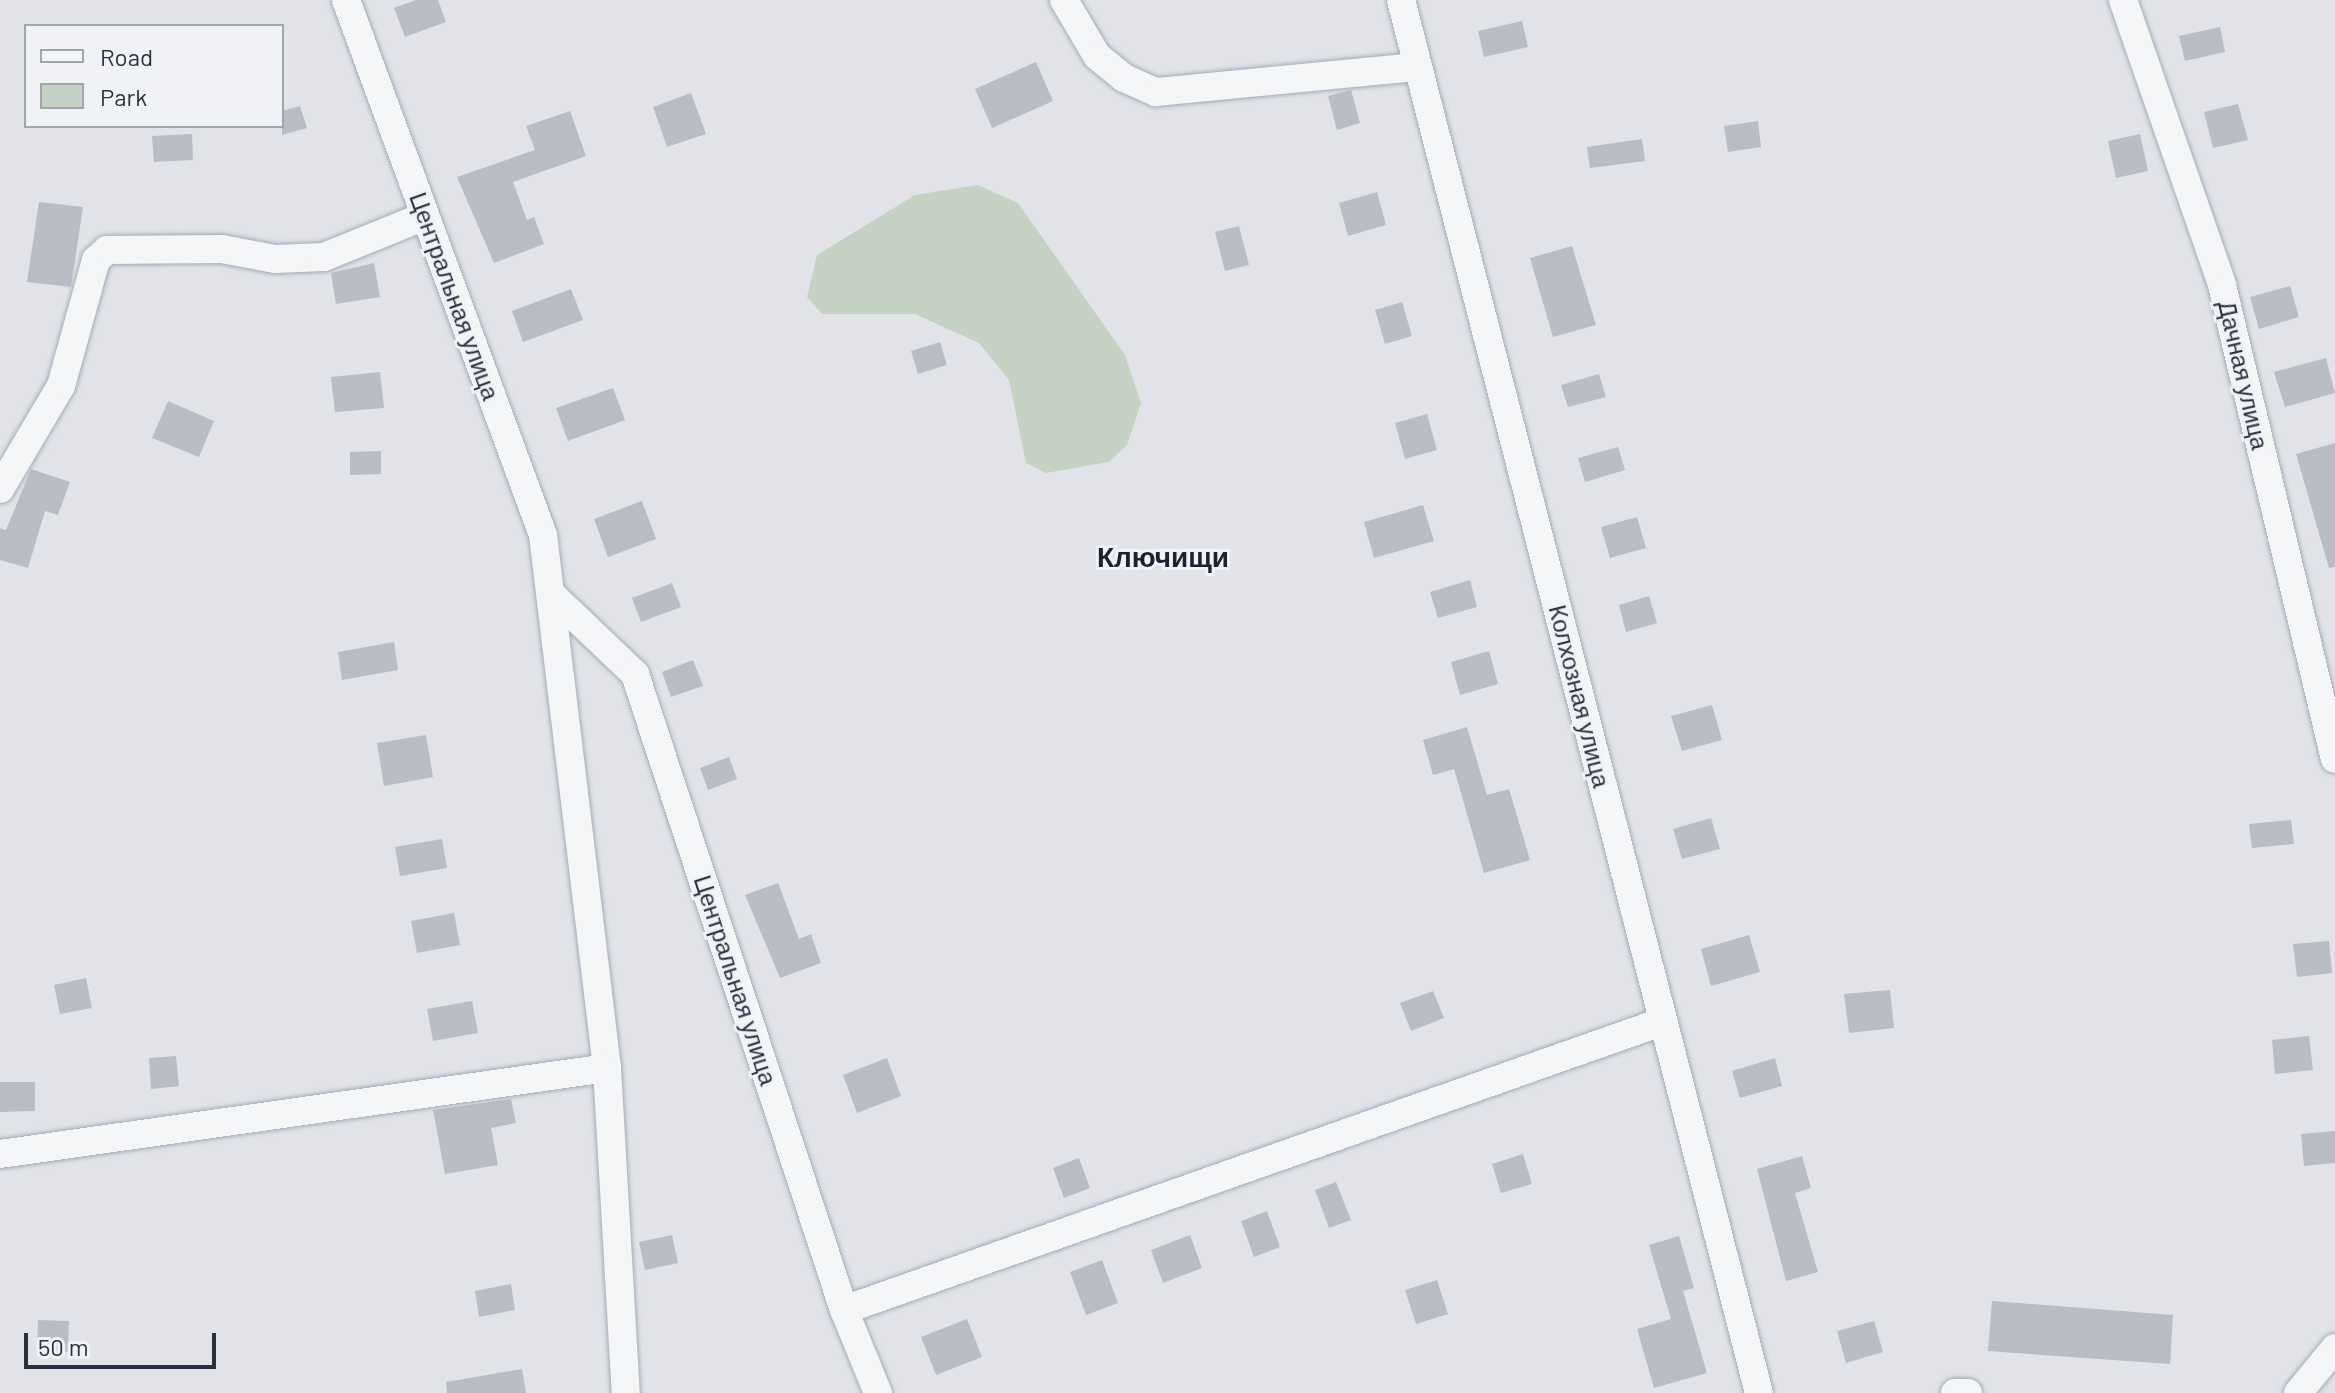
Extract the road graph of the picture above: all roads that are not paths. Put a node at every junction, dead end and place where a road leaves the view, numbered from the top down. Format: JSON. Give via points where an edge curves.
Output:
{"nodes":[{"id":1,"x":346,"y":0,"type":"edge"},
{"id":2,"x":1064,"y":0,"type":"edge"},
{"id":3,"x":1401,"y":0,"type":"edge"},
{"id":4,"x":2123,"y":0,"type":"edge"},
{"id":5,"x":1418,"y":67,"type":"junction"},
{"id":6,"x":425,"y":216,"type":"junction"},
{"id":7,"x":0,"y":489,"type":"edge"},
{"id":8,"x":552,"y":595,"type":"junction"},
{"id":9,"x":2335,"y":759,"type":"edge"},
{"id":10,"x":1664,"y":1021,"type":"junction"},
{"id":11,"x":607,"y":1068,"type":"junction"},
{"id":12,"x":0,"y":1154,"type":"edge"},
{"id":13,"x":844,"y":1310,"type":"junction"},
{"id":14,"x":2335,"y":1348,"type":"edge"},
{"id":15,"x":626,"y":1393,"type":"edge"},
{"id":16,"x":878,"y":1393,"type":"edge"},
{"id":17,"x":1759,"y":1393,"type":"edge"},
{"id":18,"x":1955,"y":1393,"type":"edge"},
{"id":19,"x":1968,"y":1393,"type":"edge"},
{"id":20,"x":2298,"y":1393,"type":"edge"}],
"edges":[{"from":1,"to":6,"type":"street","name":"Центральная улица"},
{"from":2,"to":5,"type":"street","via":[[1097,56],[1124,78],[1156,92]]},
{"from":3,"to":5,"type":"street","name":"Колхозная улица"},
{"from":4,"to":9,"type":"street","name":"Дачная улица","via":[[2222,285]]},
{"from":5,"to":10,"type":"street","name":"Колхозная улица"},
{"from":6,"to":7,"type":"street","via":[[324,257],[275,259],[222,249],[107,250],[96,260],[61,386]]},
{"from":6,"to":8,"type":"street","name":"Центральная улица","via":[[543,535]]},
{"from":8,"to":11,"type":"street","name":"Центральная улица"},
{"from":8,"to":13,"type":"street","name":"Центральная улица","via":[[635,674]]},
{"from":10,"to":13,"type":"street"},
{"from":10,"to":17,"type":"street","name":"Колхозная улица"},
{"from":11,"to":12,"type":"street"},
{"from":11,"to":15,"type":"street","name":"Центральная улица"},
{"from":13,"to":16,"type":"street","name":"Центральная улица"},
{"from":14,"to":20,"type":"street"},
{"from":18,"to":19,"type":"street"}]}
